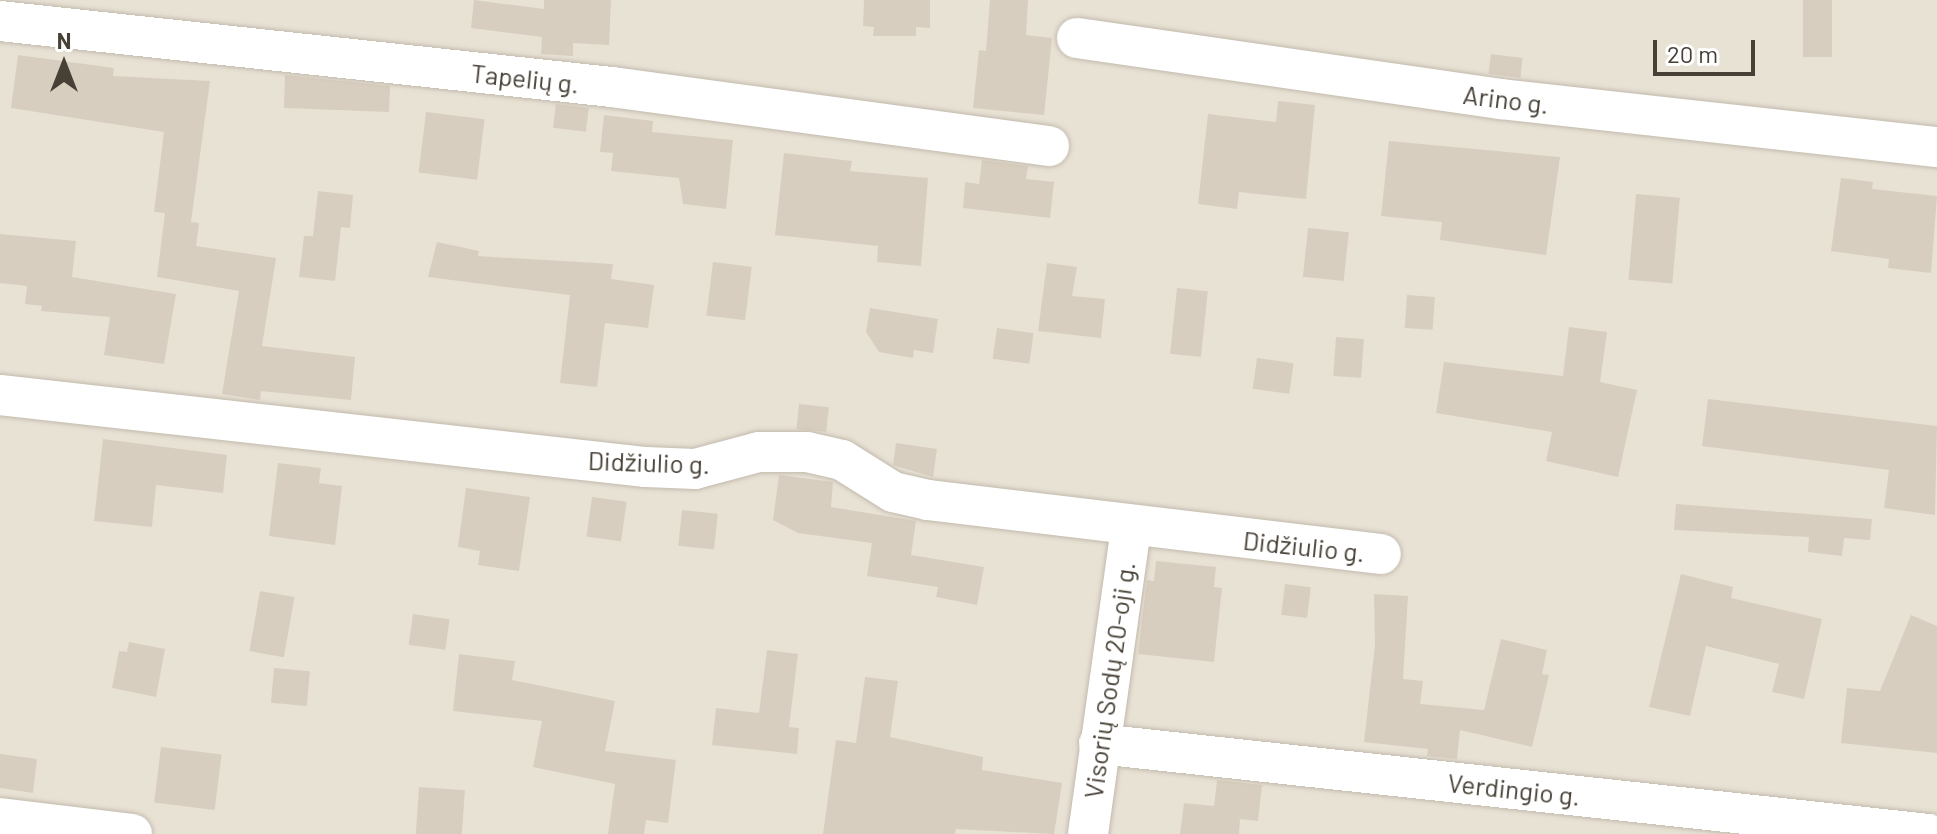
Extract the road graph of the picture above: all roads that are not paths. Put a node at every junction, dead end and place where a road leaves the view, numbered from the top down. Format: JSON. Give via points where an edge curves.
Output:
{"nodes":[{"id":1,"x":0,"y":21,"type":"edge"},
{"id":2,"x":1077,"y":38,"type":"dead end"},
{"id":3,"x":1049,"y":146,"type":"dead end"},
{"id":4,"x":1937,"y":147,"type":"edge"},
{"id":5,"x":0,"y":395,"type":"edge"},
{"id":6,"x":1131,"y":527,"type":"junction"},
{"id":7,"x":1381,"y":554,"type":"dead end"},
{"id":8,"x":1099,"y":744,"type":"junction"},
{"id":9,"x":0,"y":818,"type":"edge"},
{"id":10,"x":132,"y":834,"type":"edge"},
{"id":11,"x":1088,"y":834,"type":"edge"},
{"id":12,"x":1929,"y":834,"type":"edge"}],
"edges":[{"from":1,"to":3,"type":"street","name":"Tapelių g.","via":[[612,87]]},
{"from":2,"to":4,"type":"street","name":"Arino g.","via":[[1501,99]]},
{"from":5,"to":6,"type":"street","name":"Didžiulio g.","via":[[646,467],[695,469],[759,452],[807,452],[842,460],[893,492]]},
{"from":6,"to":7,"type":"street","name":"Didžiulio g."},
{"from":6,"to":8,"type":"street","name":"Visorių Sodų 20-oji g."},
{"from":8,"to":11,"type":"street","name":"Visorių Sodų 20-oji g."},
{"from":8,"to":12,"type":"street","name":"Verdingio g."},
{"from":9,"to":10,"type":"street"}]}
